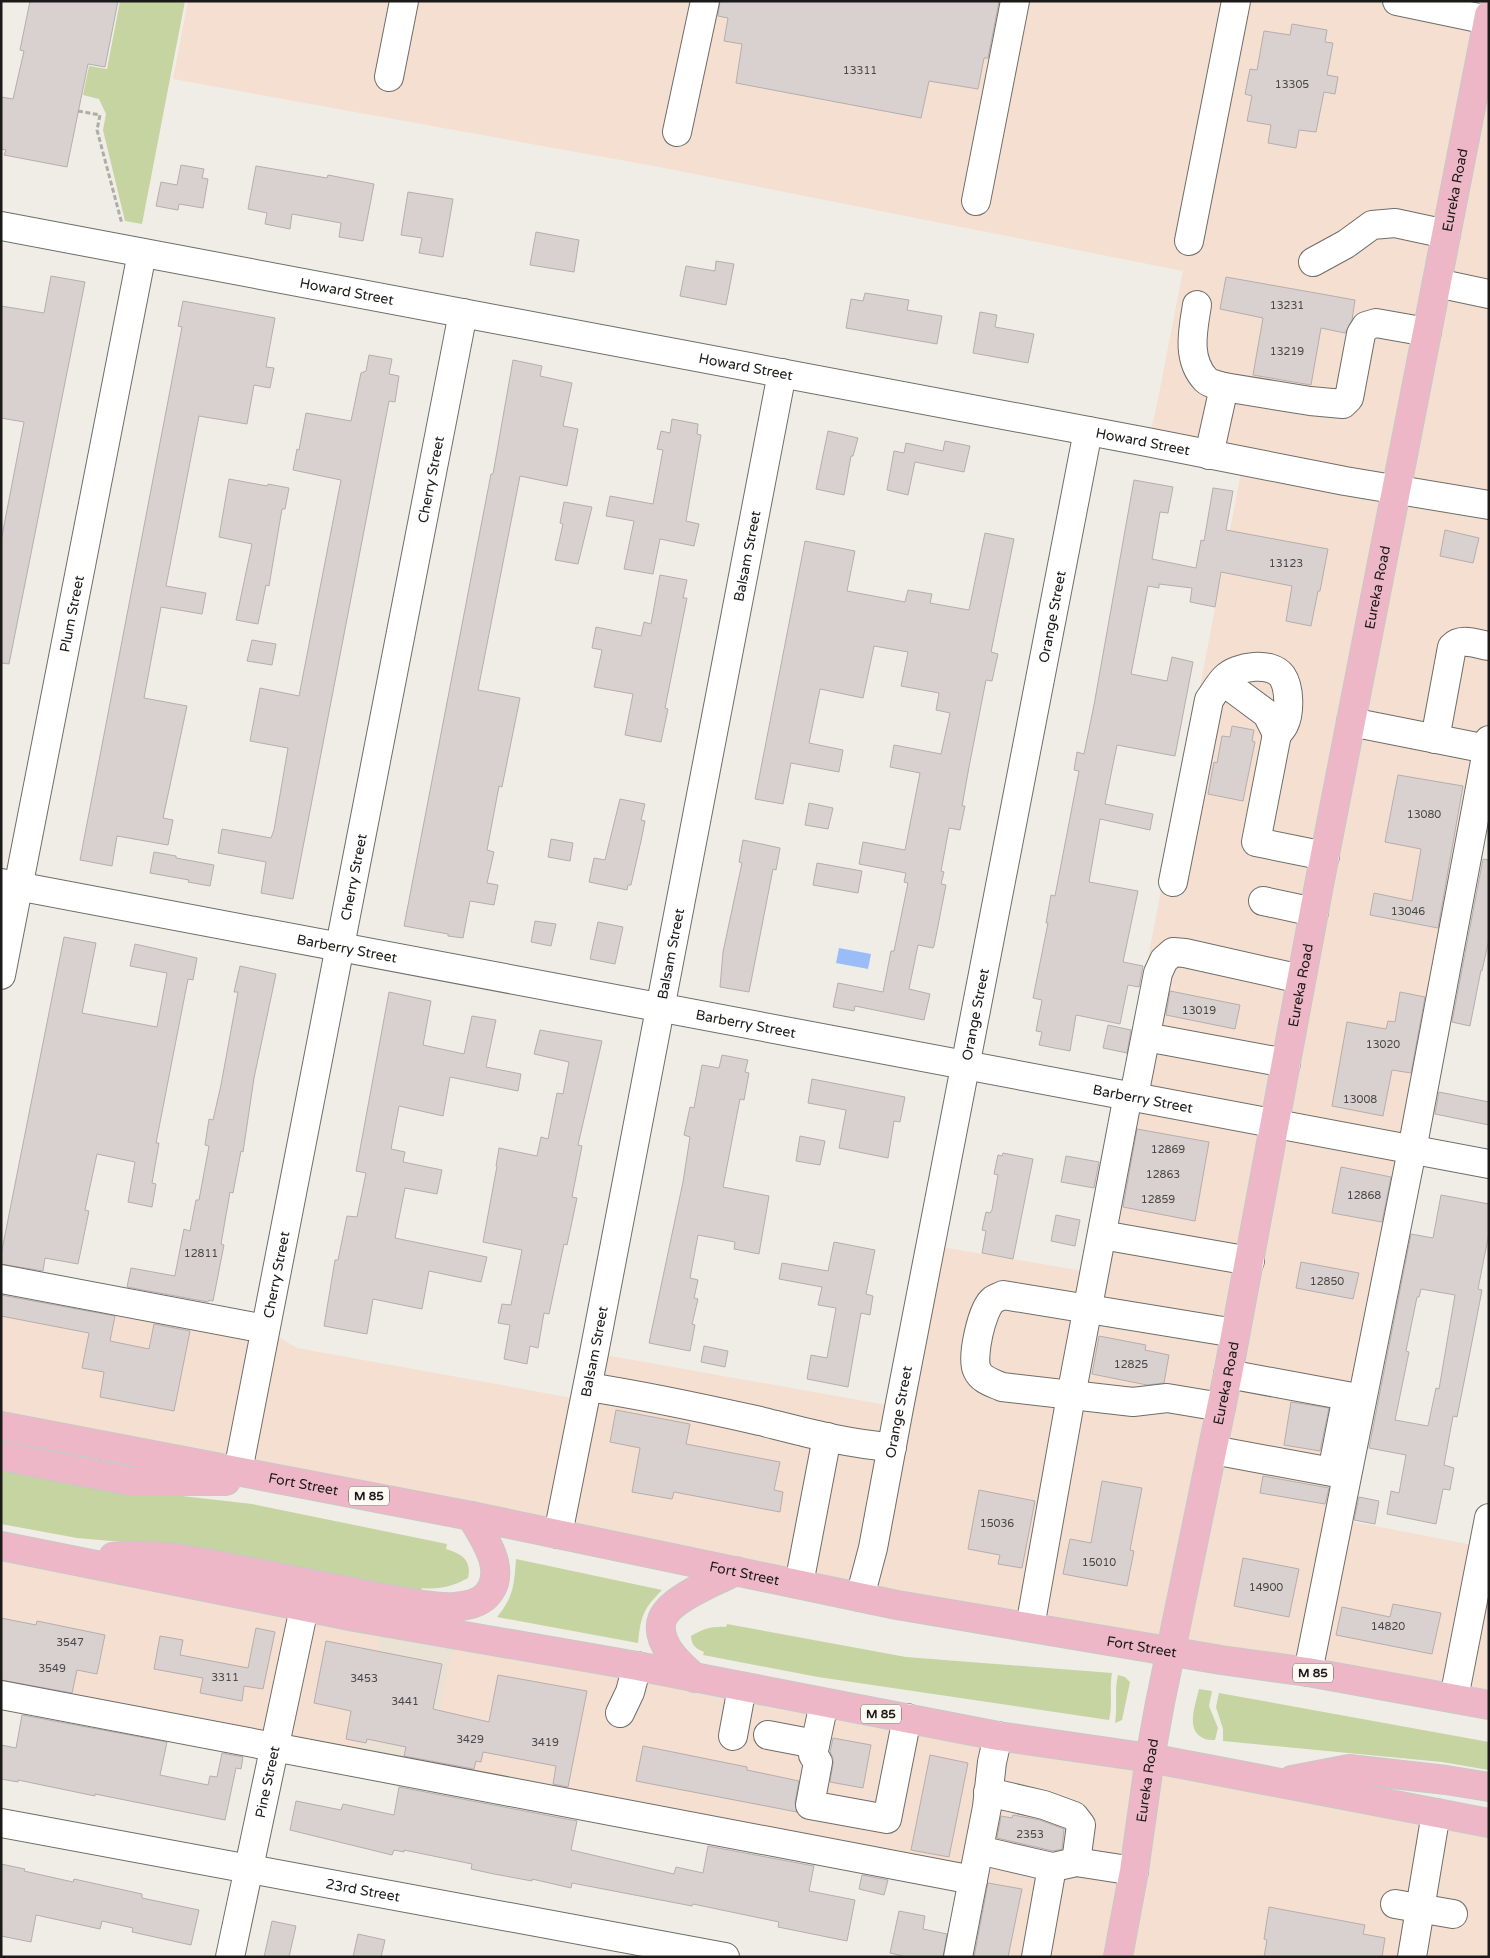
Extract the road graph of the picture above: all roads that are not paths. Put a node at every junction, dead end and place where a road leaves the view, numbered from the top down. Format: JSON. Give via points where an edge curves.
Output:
{"nodes":[{"id":1,"x":404,"y":1,"type":"edge"},
{"id":2,"x":705,"y":1,"type":"edge"},
{"id":3,"x":1015,"y":1,"type":"edge"},
{"id":4,"x":1236,"y":1,"type":"edge"},
{"id":5,"x":1397,"y":1,"type":"edge"},
{"id":6,"x":1488,"y":18,"type":"edge"},
{"id":7,"x":1484,"y":67,"type":"edge"},
{"id":8,"x":389,"y":76,"type":"dead end"},
{"id":9,"x":677,"y":132,"type":"dead end"},
{"id":10,"x":976,"y":201,"type":"dead end"},
{"id":11,"x":1,"y":226,"type":"edge"},
{"id":12,"x":1446,"y":234,"type":"junction"},
{"id":13,"x":1189,"y":242,"type":"dead end"},
{"id":14,"x":142,"y":252,"type":"junction"},
{"id":15,"x":1313,"y":262,"type":"dead end"},
{"id":16,"x":1437,"y":283,"type":"junction"},
{"id":17,"x":1489,"y":294,"type":"edge"},
{"id":18,"x":1197,"y":305,"type":"dead end"},
{"id":19,"x":463,"y":313,"type":"junction"},
{"id":20,"x":1427,"y":332,"type":"junction"},
{"id":21,"x":782,"y":373,"type":"junction"},
{"id":22,"x":1224,"y":388,"type":"junction"},
{"id":23,"x":1088,"y":431,"type":"junction"},
{"id":24,"x":1209,"y":455,"type":"junction"},
{"id":25,"x":1396,"y":490,"type":"junction"},
{"id":26,"x":1489,"y":505,"type":"edge"},
{"id":27,"x":1489,"y":646,"type":"edge"},
{"id":28,"x":1351,"y":722,"type":"junction"},
{"id":29,"x":1277,"y":734,"type":"junction"},
{"id":30,"x":1435,"y":739,"type":"junction"},
{"id":31,"x":1488,"y":745,"type":"edge"},
{"id":32,"x":1188,"y":803,"type":"junction"},
{"id":33,"x":1325,"y":856,"type":"junction"},
{"id":34,"x":1173,"y":882,"type":"dead end"},
{"id":35,"x":10,"y":884,"type":"edge"},
{"id":36,"x":1263,"y":901,"type":"dead end"},
{"id":37,"x":1314,"y":912,"type":"junction"},
{"id":38,"x":339,"y":946,"type":"junction"},
{"id":39,"x":1,"y":975,"type":"edge"},
{"id":40,"x":1301,"y":979,"type":"junction"},
{"id":41,"x":660,"y":1007,"type":"junction"},
{"id":42,"x":1146,"y":1037,"type":"junction"},
{"id":43,"x":1286,"y":1063,"type":"junction"},
{"id":44,"x":965,"y":1064,"type":"junction"},
{"id":45,"x":1131,"y":1096,"type":"junction"},
{"id":46,"x":1274,"y":1124,"type":"junction"},
{"id":47,"x":1412,"y":1150,"type":"junction"},
{"id":48,"x":1489,"y":1164,"type":"edge"},
{"id":49,"x":1102,"y":1236,"type":"junction"},
{"id":50,"x":1250,"y":1261,"type":"junction"},
{"id":51,"x":1,"y":1279,"type":"edge"},
{"id":52,"x":1088,"y":1309,"type":"junction"},
{"id":53,"x":265,"y":1329,"type":"junction"},
{"id":54,"x":1236,"y":1333,"type":"junction"},
{"id":55,"x":1228,"y":1374,"type":"junction"},
{"id":56,"x":588,"y":1387,"type":"junction"},
{"id":57,"x":1071,"y":1396,"type":"junction"},
{"id":58,"x":1221,"y":1407,"type":"junction"},
{"id":59,"x":1,"y":1426,"type":"edge"},
{"id":60,"x":827,"y":1437,"type":"junction"},
{"id":61,"x":892,"y":1447,"type":"junction"},
{"id":62,"x":1213,"y":1450,"type":"junction"},
{"id":63,"x":1,"y":1456,"type":"edge"},
{"id":64,"x":238,"y":1471,"type":"junction"},
{"id":65,"x":290,"y":1481,"type":"junction"},
{"id":66,"x":471,"y":1516,"type":"junction"},
{"id":67,"x":1489,"y":1518,"type":"edge"},
{"id":68,"x":558,"y":1534,"type":"junction"},
{"id":69,"x":1,"y":1546,"type":"edge"},
{"id":70,"x":1485,"y":1557,"type":"edge"},
{"id":71,"x":77,"y":1561,"type":"junction"},
{"id":72,"x":736,"y":1571,"type":"junction"},
{"id":73,"x":799,"y":1584,"type":"junction"},
{"id":74,"x":860,"y":1597,"type":"junction"},
{"id":75,"x":304,"y":1608,"type":"junction"},
{"id":76,"x":1030,"y":1627,"type":"junction"},
{"id":77,"x":1171,"y":1650,"type":"junction"},
{"id":78,"x":637,"y":1666,"type":"junction"},
{"id":79,"x":1308,"y":1672,"type":"junction"},
{"id":80,"x":695,"y":1678,"type":"junction"},
{"id":81,"x":742,"y":1687,"type":"junction"},
{"id":82,"x":1,"y":1695,"type":"edge"},
{"id":83,"x":1454,"y":1698,"type":"junction"},
{"id":84,"x":824,"y":1703,"type":"junction"},
{"id":85,"x":1489,"y":1705,"type":"edge"},
{"id":86,"x":620,"y":1713,"type":"dead end"},
{"id":87,"x":907,"y":1718,"type":"junction"},
{"id":88,"x":768,"y":1735,"type":"dead end"},
{"id":89,"x":733,"y":1736,"type":"dead end"},
{"id":90,"x":998,"y":1736,"type":"junction"},
{"id":91,"x":815,"y":1744,"type":"junction"},
{"id":92,"x":274,"y":1746,"type":"junction"},
{"id":93,"x":1150,"y":1758,"type":"junction"},
{"id":94,"x":1275,"y":1782,"type":"junction"},
{"id":95,"x":1489,"y":1787,"type":"edge"},
{"id":96,"x":988,"y":1792,"type":"junction"},
{"id":97,"x":1436,"y":1813,"type":"junction"},
{"id":98,"x":1,"y":1823,"type":"edge"},
{"id":99,"x":1489,"y":1823,"type":"edge"},
{"id":100,"x":979,"y":1850,"type":"junction"},
{"id":101,"x":1064,"y":1864,"type":"junction"},
{"id":102,"x":248,"y":1868,"type":"junction"},
{"id":103,"x":1134,"y":1871,"type":"junction"},
{"id":104,"x":973,"y":1880,"type":"junction"},
{"id":105,"x":1408,"y":1906,"type":"junction"},
{"id":106,"x":1453,"y":1914,"type":"dead end"},
{"id":107,"x":230,"y":1957,"type":"edge"},
{"id":108,"x":725,"y":1957,"type":"edge"},
{"id":109,"x":958,"y":1957,"type":"edge"},
{"id":110,"x":1036,"y":1957,"type":"edge"},
{"id":111,"x":1118,"y":1957,"type":"edge"},
{"id":112,"x":1412,"y":1957,"type":"edge"}],
"edges":[{"from":1,"to":8,"type":"street"},
{"from":2,"to":9,"type":"street"},
{"from":3,"to":10,"type":"street"},
{"from":4,"to":13,"type":"street"},
{"from":5,"to":6,"type":"street"},
{"from":6,"to":7,"type":"main road","name":"Eureka Road"},
{"from":7,"to":12,"type":"main road","name":"Eureka Road"},
{"from":11,"to":14,"type":"street","name":"Howard Street"},
{"from":12,"to":15,"type":"street","via":[[1395,223],[1372,225]]},
{"from":12,"to":16,"type":"main road","name":"Eureka Road"},
{"from":14,"to":19,"type":"street","name":"Howard Street"},
{"from":14,"to":35,"type":"street","name":"Plum Street"},
{"from":16,"to":17,"type":"street"},
{"from":16,"to":20,"type":"main road","name":"Eureka Road"},
{"from":18,"to":22,"type":"street","via":[[1192,351],[1207,381]]},
{"from":19,"to":21,"type":"street","name":"Howard Street"},
{"from":19,"to":38,"type":"street","name":"Cherry Street"},
{"from":20,"to":22,"type":"street","via":[[1376,323],[1366,326],[1361,334],[1349,398],[1343,404]]},
{"from":20,"to":25,"type":"main road","name":"Eureka Road"},
{"from":21,"to":23,"type":"street","name":"Howard Street"},
{"from":21,"to":41,"type":"street","name":"Balsam Street"},
{"from":22,"to":24,"type":"street"},
{"from":23,"to":24,"type":"street","name":"Howard Street"},
{"from":23,"to":44,"type":"street","name":"Orange Street"},
{"from":24,"to":25,"type":"street","name":"Howard Street"},
{"from":25,"to":26,"type":"street","name":"Howard Street"},
{"from":25,"to":28,"type":"main road","name":"Eureka Road"},
{"from":27,"to":30,"type":"street","via":[[1463,641],[1452,647]]},
{"from":28,"to":30,"type":"street"},
{"from":28,"to":33,"type":"main road","name":"Eureka Road"},
{"from":29,"to":32,"type":"street","via":[[1275,690],[1266,681],[1252,678],[1232,688],[1219,706],[1202,784]]},
{"from":29,"to":32,"type":"street","via":[[1284,725],[1288,704],[1288,688],[1281,675],[1269,668],[1240,668],[1226,678],[1209,700]]},
{"from":29,"to":33,"type":"street","via":[[1256,842]]},
{"from":30,"to":31,"type":"street"},
{"from":31,"to":47,"type":"street"},
{"from":32,"to":34,"type":"street"},
{"from":33,"to":37,"type":"main road","name":"Eureka Road"},
{"from":35,"to":38,"type":"street","name":"Barberry Street"},
{"from":35,"to":39,"type":"street","name":"Plum Street"},
{"from":36,"to":37,"type":"street"},
{"from":37,"to":40,"type":"main road","name":"Eureka Road"},
{"from":38,"to":41,"type":"street","name":"Barberry Street"},
{"from":38,"to":53,"type":"street","name":"Cherry Street"},
{"from":40,"to":42,"type":"street","via":[[1173,952],[1164,960],[1158,973]]},
{"from":40,"to":43,"type":"main road","name":"Eureka Road"},
{"from":41,"to":44,"type":"street","name":"Barberry Street"},
{"from":41,"to":56,"type":"street","name":"Balsam Street"},
{"from":42,"to":43,"type":"street"},
{"from":42,"to":45,"type":"street"},
{"from":43,"to":46,"type":"main road","name":"Eureka Road"},
{"from":44,"to":45,"type":"street","name":"Barberry Street"},
{"from":44,"to":61,"type":"street","name":"Orange Street"},
{"from":45,"to":46,"type":"street","name":"Barberry Street"},
{"from":45,"to":49,"type":"street"},
{"from":46,"to":47,"type":"street","name":"Barberry Street"},
{"from":46,"to":50,"type":"main road","name":"Eureka Road"},
{"from":47,"to":48,"type":"street","name":"Barberry Street"},
{"from":47,"to":79,"type":"street"},
{"from":49,"to":50,"type":"street"},
{"from":49,"to":52,"type":"street"},
{"from":50,"to":54,"type":"main road","name":"Eureka Road"},
{"from":51,"to":53,"type":"street"},
{"from":52,"to":54,"type":"street"},
{"from":52,"to":57,"type":"street"},
{"from":52,"to":57,"type":"street","via":[[1004,1295],[992,1300],[984,1312],[974,1358],[977,1370],[987,1381],[1002,1387]]},
{"from":53,"to":64,"type":"street","name":"Cherry Street"},
{"from":54,"to":55,"type":"main road","name":"Eureka Road"},
{"from":55,"to":58,"type":"main road","name":"Eureka Road"},
{"from":55,"to":62,"type":"street","via":[[1347,1396],[1332,1472]]},
{"from":56,"to":60,"type":"street","via":[[657,1397]]},
{"from":56,"to":68,"type":"street","name":"Balsam Street"},
{"from":57,"to":58,"type":"street","via":[[1133,1402],[1167,1398]]},
{"from":57,"to":76,"type":"street"},
{"from":58,"to":62,"type":"main road","name":"Eureka Road"},
{"from":59,"to":64,"type":"main road","name":"Fort Street","number":"M 85"},
{"from":60,"to":61,"type":"street"},
{"from":60,"to":73,"type":"street"},
{"from":61,"to":74,"type":"street","name":"Orange Street"},
{"from":62,"to":77,"type":"main road","name":"Eureka Road"},
{"from":63,"to":65,"type":"main road","via":[[130,1481]]},
{"from":64,"to":65,"type":"main road","name":"Fort Street","number":"M 85"},
{"from":65,"to":66,"type":"main road","name":"Fort Street","number":"M 85"},
{"from":66,"to":68,"type":"main road","name":"Fort Street","number":"M 85"},
{"from":66,"to":71,"type":"main road","via":[[494,1560],[493,1585],[486,1596],[473,1604],[455,1607],[402,1601],[184,1559],[126,1555]]},
{"from":67,"to":70,"type":"street"},
{"from":68,"to":72,"type":"main road","name":"Fort Street","number":"M 85"},
{"from":69,"to":71,"type":"main road","number":"M 85"},
{"from":70,"to":83,"type":"street"},
{"from":71,"to":75,"type":"main road","number":"M 85"},
{"from":72,"to":73,"type":"main road","name":"Fort Street","number":"M 85"},
{"from":72,"to":80,"type":"main road","via":[[683,1598],[662,1619],[661,1631],[666,1647]]},
{"from":73,"to":74,"type":"main road","name":"Fort Street","number":"M 85"},
{"from":74,"to":76,"type":"main road","name":"Fort Street","number":"M 85"},
{"from":75,"to":78,"type":"main road","number":"M 85"},
{"from":75,"to":92,"type":"street","name":"Pine Street"},
{"from":76,"to":77,"type":"main road","name":"Fort Street","number":"M 85"},
{"from":77,"to":79,"type":"main road","name":"Fort Street","number":"M 85"},
{"from":77,"to":93,"type":"main road","name":"Eureka Road"},
{"from":78,"to":80,"type":"main road","number":"M 85"},
{"from":78,"to":86,"type":"street"},
{"from":79,"to":83,"type":"main road","name":"Fort Street","number":"M 85"},
{"from":80,"to":81,"type":"main road","number":"M 85"},
{"from":81,"to":84,"type":"main road","number":"M 85"},
{"from":81,"to":89,"type":"street"},
{"from":82,"to":92,"type":"street"},
{"from":83,"to":85,"type":"main road","name":"Fort Street","number":"M 85"},
{"from":84,"to":87,"type":"main road","number":"M 85"},
{"from":84,"to":91,"type":"street"},
{"from":87,"to":90,"type":"main road","number":"M 85"},
{"from":87,"to":91,"type":"street","via":[[887,1819],[810,1805],[818,1762],[813,1755]]},
{"from":88,"to":91,"type":"street"},
{"from":90,"to":93,"type":"main road","number":"M 85"},
{"from":90,"to":96,"type":"street"},
{"from":92,"to":102,"type":"street","name":"Pine Street"},
{"from":92,"to":104,"type":"street"},
{"from":93,"to":94,"type":"main road","number":"M 85"},
{"from":93,"to":103,"type":"main road","name":"Eureka Road"},
{"from":94,"to":95,"type":"main road","via":[[1350,1769]]},
{"from":94,"to":97,"type":"main road","number":"M 85"},
{"from":96,"to":100,"type":"street"},
{"from":96,"to":101,"type":"street","via":[[1044,1805],[1074,1816],[1081,1825]]},
{"from":97,"to":99,"type":"main road","number":"M 85"},
{"from":97,"to":105,"type":"street"},
{"from":98,"to":102,"type":"street","name":"23rd Street"},
{"from":100,"to":101,"type":"street"},
{"from":100,"to":104,"type":"street"},
{"from":101,"to":103,"type":"street"},
{"from":101,"to":110,"type":"street"},
{"from":102,"to":107,"type":"street","name":"Pine Street"},
{"from":102,"to":108,"type":"street","name":"23rd Street"},
{"from":103,"to":111,"type":"main road","name":"Eureka Road"},
{"from":104,"to":109,"type":"street"},
{"from":105,"to":106,"type":"street"},
{"from":105,"to":112,"type":"street"}]}
